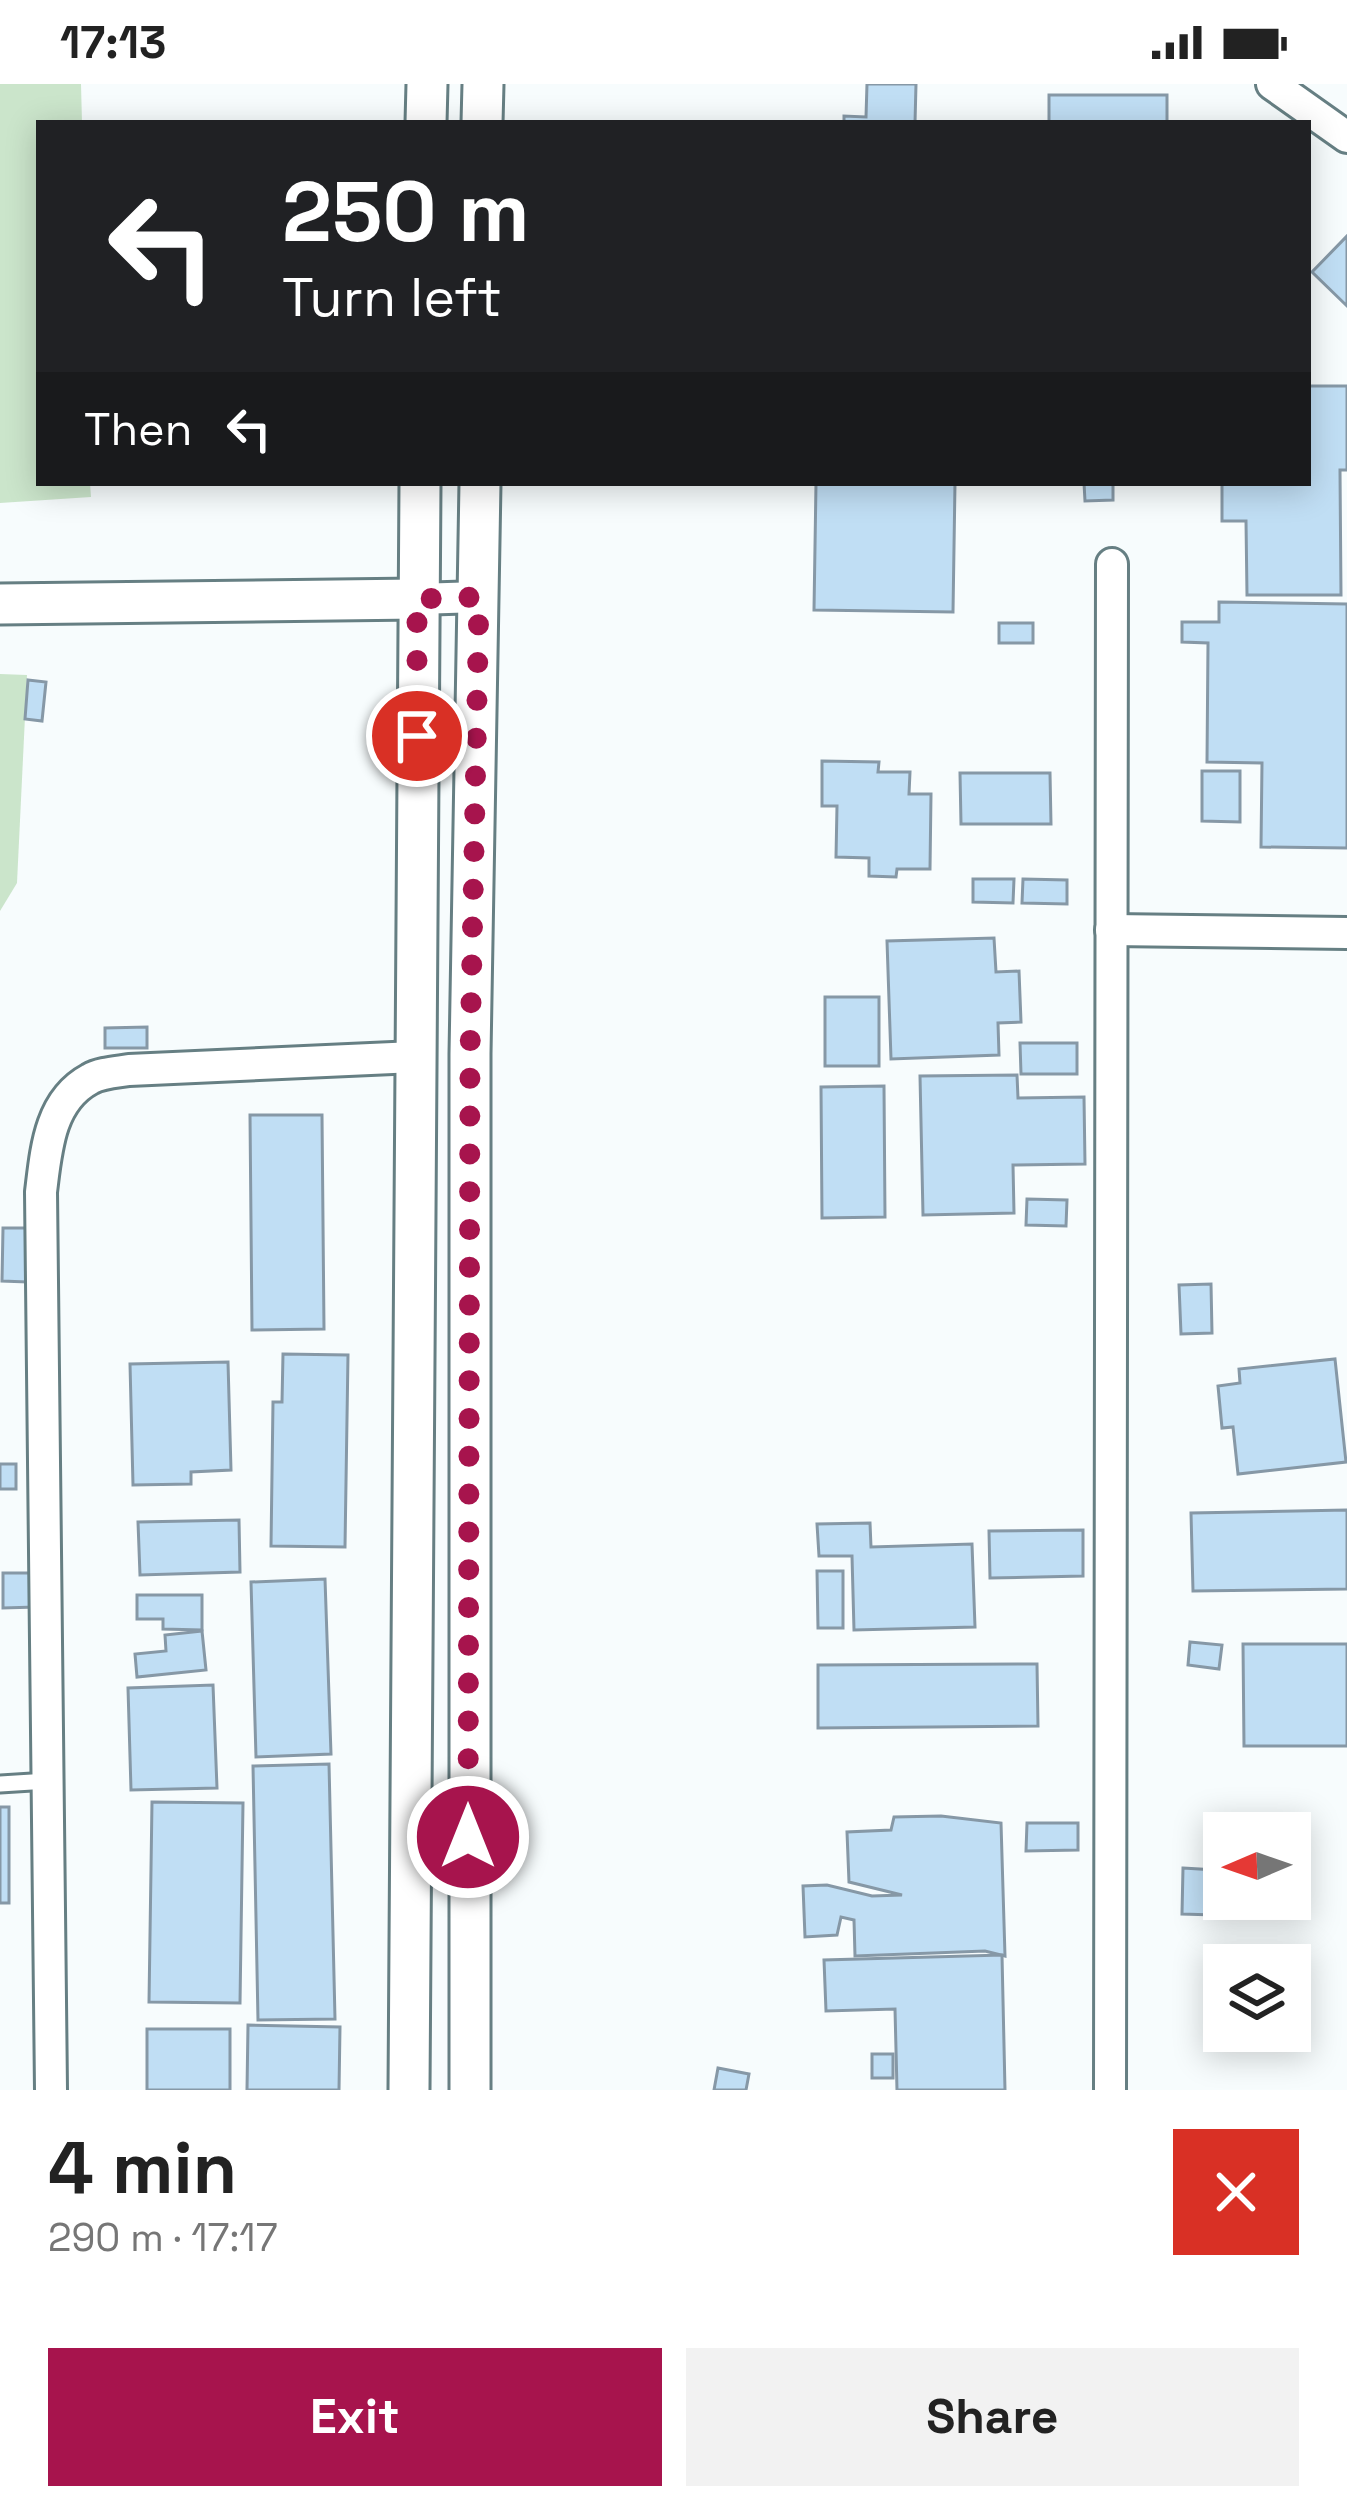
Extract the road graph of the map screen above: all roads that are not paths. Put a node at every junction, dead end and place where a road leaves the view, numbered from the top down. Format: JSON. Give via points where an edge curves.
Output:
{"nodes":[{"id":1,"x":427,"y":84,"type":"edge"},
{"id":2,"x":483,"y":84,"type":"edge"},
{"id":3,"x":1272,"y":84,"type":"edge"},
{"id":4,"x":427,"y":120,"type":"edge"},
{"id":5,"x":482,"y":120,"type":"edge"},
{"id":6,"x":1347,"y":137,"type":"edge"},
{"id":7,"x":419,"y":486,"type":"edge"},
{"id":8,"x":480,"y":486,"type":"edge"},
{"id":9,"x":1112,"y":564,"type":"dead end"},
{"id":10,"x":479,"y":597,"type":"junction"},
{"id":11,"x":417,"y":599,"type":"junction"},
{"id":12,"x":0,"y":604,"type":"edge"},
{"id":13,"x":1111,"y":930,"type":"junction"},
{"id":14,"x":1347,"y":932,"type":"edge"},
{"id":15,"x":415,"y":1057,"type":"junction"},
{"id":16,"x":48,"y":1780,"type":"junction"},
{"id":17,"x":0,"y":1784,"type":"edge"},
{"id":18,"x":51,"y":2090,"type":"edge"},
{"id":19,"x":409,"y":2090,"type":"edge"},
{"id":20,"x":470,"y":2090,"type":"edge"},
{"id":21,"x":1110,"y":2090,"type":"edge"}],
"edges":[{"from":1,"to":4,"type":"street"},
{"from":2,"to":5,"type":"street"},
{"from":3,"to":6,"type":"street"},
{"from":7,"to":11,"type":"street"},
{"from":8,"to":10,"type":"street"},
{"from":9,"to":13,"type":"street"},
{"from":10,"to":11,"type":"street"},
{"from":10,"to":20,"type":"street","via":[[470,1077]]},
{"from":11,"to":12,"type":"street"},
{"from":11,"to":15,"type":"street"},
{"from":13,"to":14,"type":"street"},
{"from":13,"to":21,"type":"street"},
{"from":15,"to":16,"type":"street","via":[[91,1078],[65,1101],[47,1136],[41,1192]]},
{"from":15,"to":19,"type":"street"},
{"from":16,"to":17,"type":"lane"},
{"from":16,"to":18,"type":"street"}]}
